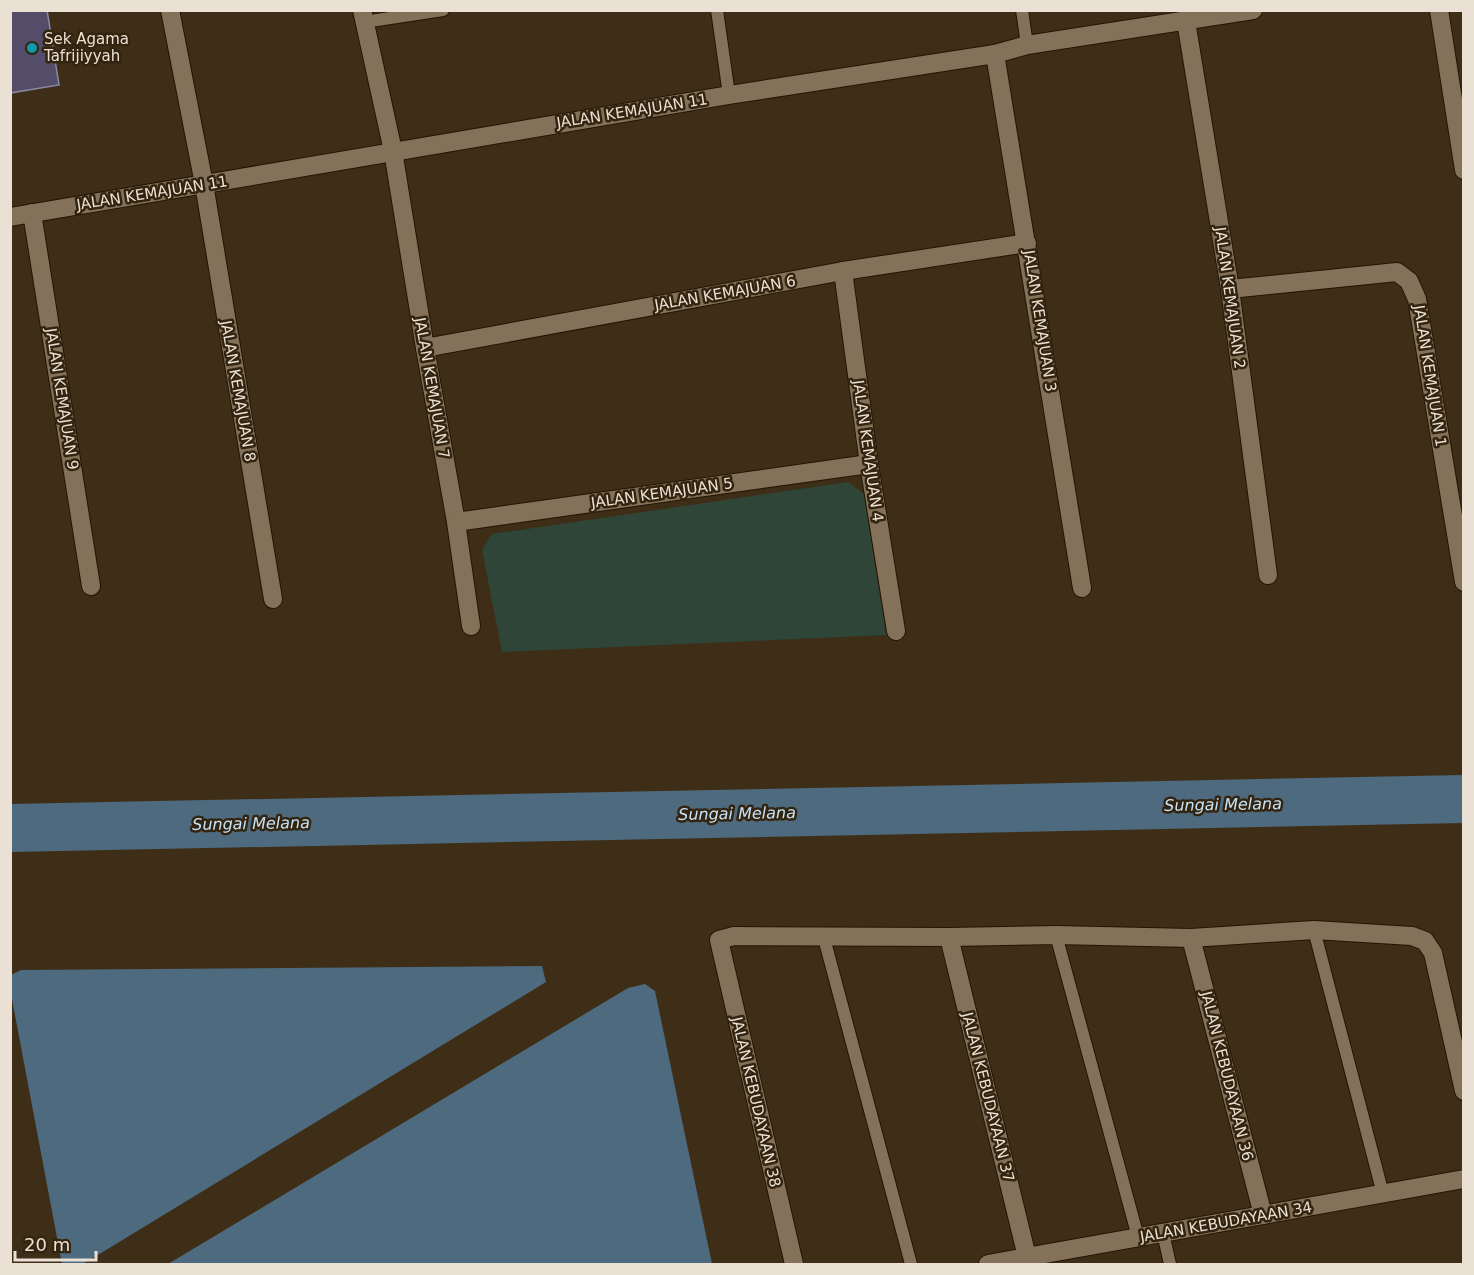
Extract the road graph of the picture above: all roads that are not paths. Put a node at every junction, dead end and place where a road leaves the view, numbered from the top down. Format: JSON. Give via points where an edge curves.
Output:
{"nodes":[{"id":1,"x":170,"y":10,"type":"edge"},
{"id":2,"x":443,"y":10,"type":"edge"},
{"id":3,"x":717,"y":10,"type":"edge"},
{"id":4,"x":1022,"y":10,"type":"edge"},
{"id":5,"x":1253,"y":10,"type":"edge"},
{"id":6,"x":1439,"y":10,"type":"edge"},
{"id":7,"x":363,"y":16,"type":"edge"},
{"id":8,"x":1186,"y":21,"type":"junction"},
{"id":9,"x":1028,"y":45,"type":"junction"},
{"id":10,"x":995,"y":54,"type":"junction"},
{"id":11,"x":729,"y":95,"type":"junction"},
{"id":12,"x":393,"y":151,"type":"junction"},
{"id":13,"x":1464,"y":170,"type":"edge"},
{"id":14,"x":204,"y":184,"type":"junction"},
{"id":15,"x":32,"y":213,"type":"junction"},
{"id":16,"x":10,"y":217,"type":"edge"},
{"id":17,"x":1027,"y":243,"type":"junction"},
{"id":18,"x":843,"y":271,"type":"junction"},
{"id":19,"x":1230,"y":290,"type":"junction"},
{"id":20,"x":425,"y":348,"type":"junction"},
{"id":21,"x":869,"y":464,"type":"junction"},
{"id":22,"x":456,"y":522,"type":"junction"},
{"id":23,"x":1268,"y":575,"type":"dead end"},
{"id":24,"x":1464,"y":582,"type":"edge"},
{"id":25,"x":91,"y":586,"type":"dead end"},
{"id":26,"x":1082,"y":588,"type":"dead end"},
{"id":27,"x":273,"y":599,"type":"dead end"},
{"id":28,"x":471,"y":626,"type":"dead end"},
{"id":29,"x":897,"y":631,"type":"dead end"},
{"id":30,"x":1314,"y":930,"type":"junction"},
{"id":31,"x":1056,"y":935,"type":"junction"},
{"id":32,"x":950,"y":937,"type":"junction"},
{"id":33,"x":824,"y":938,"type":"junction"},
{"id":34,"x":1191,"y":938,"type":"junction"},
{"id":35,"x":1464,"y":1091,"type":"edge"},
{"id":36,"x":1464,"y":1179,"type":"edge"},
{"id":37,"x":1383,"y":1194,"type":"junction"},
{"id":38,"x":1263,"y":1215,"type":"junction"},
{"id":39,"x":1163,"y":1233,"type":"junction"},
{"id":40,"x":1138,"y":1237,"type":"junction"},
{"id":41,"x":1027,"y":1257,"type":"junction"},
{"id":42,"x":794,"y":1264,"type":"edge"},
{"id":43,"x":911,"y":1264,"type":"edge"},
{"id":44,"x":988,"y":1264,"type":"edge"},
{"id":45,"x":1170,"y":1264,"type":"edge"}],
"edges":[{"from":1,"to":14,"type":"street","name":"JALAN KEMAJUAN 8"},
{"from":2,"to":7,"type":"lane"},
{"from":3,"to":11,"type":"lane"},
{"from":4,"to":9,"type":"lane"},
{"from":5,"to":8,"type":"street","name":"JALAN KEMAJUAN 11"},
{"from":6,"to":13,"type":"street"},
{"from":7,"to":12,"type":"street","name":"JALAN KEMAJUAN 7"},
{"from":8,"to":9,"type":"street","name":"JALAN KEMAJUAN 11"},
{"from":8,"to":19,"type":"street","name":"JALAN KEMAJUAN 2"},
{"from":9,"to":10,"type":"street","name":"JALAN KEMAJUAN 11"},
{"from":10,"to":11,"type":"street","name":"JALAN KEMAJUAN 11"},
{"from":10,"to":17,"type":"street","name":"JALAN KEMAJUAN 3"},
{"from":11,"to":12,"type":"street","name":"JALAN KEMAJUAN 11"},
{"from":12,"to":14,"type":"street","name":"JALAN KEMAJUAN 11"},
{"from":12,"to":20,"type":"street","name":"JALAN KEMAJUAN 7"},
{"from":14,"to":15,"type":"street","name":"JALAN KEMAJUAN 11"},
{"from":14,"to":27,"type":"street","name":"JALAN KEMAJUAN 8"},
{"from":15,"to":16,"type":"street","name":"JALAN KEMAJUAN 11"},
{"from":15,"to":25,"type":"street","name":"JALAN KEMAJUAN 9"},
{"from":17,"to":18,"type":"street","name":"JALAN KEMAJUAN 6"},
{"from":17,"to":26,"type":"street","name":"JALAN KEMAJUAN 3"},
{"from":18,"to":20,"type":"street","name":"JALAN KEMAJUAN 6"},
{"from":18,"to":21,"type":"street","name":"JALAN KEMAJUAN 4"},
{"from":19,"to":23,"type":"street","name":"JALAN KEMAJUAN 2"},
{"from":19,"to":24,"type":"street","name":"JALAN KEMAJUAN 1","via":[[1397,272],[1409,281],[1417,299]]},
{"from":20,"to":22,"type":"street","name":"JALAN KEMAJUAN 7"},
{"from":21,"to":22,"type":"street","name":"JALAN KEMAJUAN 5"},
{"from":21,"to":29,"type":"street","name":"JALAN KEMAJUAN 4"},
{"from":22,"to":28,"type":"street","name":"JALAN KEMAJUAN 7"},
{"from":30,"to":34,"type":"street"},
{"from":30,"to":35,"type":"street","via":[[1412,936],[1425,941],[1432,953]]},
{"from":30,"to":37,"type":"lane"},
{"from":31,"to":32,"type":"street"},
{"from":31,"to":34,"type":"street"},
{"from":31,"to":40,"type":"lane"},
{"from":32,"to":33,"type":"street"},
{"from":32,"to":41,"type":"street","name":"JALAN KEBUDAYAAN 37"},
{"from":33,"to":42,"type":"street","name":"JALAN KEBUDAYAAN 38","via":[[734,936],[718,940]]},
{"from":33,"to":43,"type":"lane"},
{"from":34,"to":38,"type":"street","name":"JALAN KEBUDAYAAN 36"},
{"from":36,"to":37,"type":"street","name":"JALAN KEBUDAYAAN 34"},
{"from":37,"to":38,"type":"street","name":"JALAN KEBUDAYAAN 34"},
{"from":38,"to":39,"type":"street","name":"JALAN KEBUDAYAAN 34"},
{"from":39,"to":40,"type":"street","name":"JALAN KEBUDAYAAN 34"},
{"from":39,"to":45,"type":"lane"},
{"from":40,"to":41,"type":"street","name":"JALAN KEBUDAYAAN 34"},
{"from":41,"to":44,"type":"street","name":"JALAN KEBUDAYAAN 34"}]}
